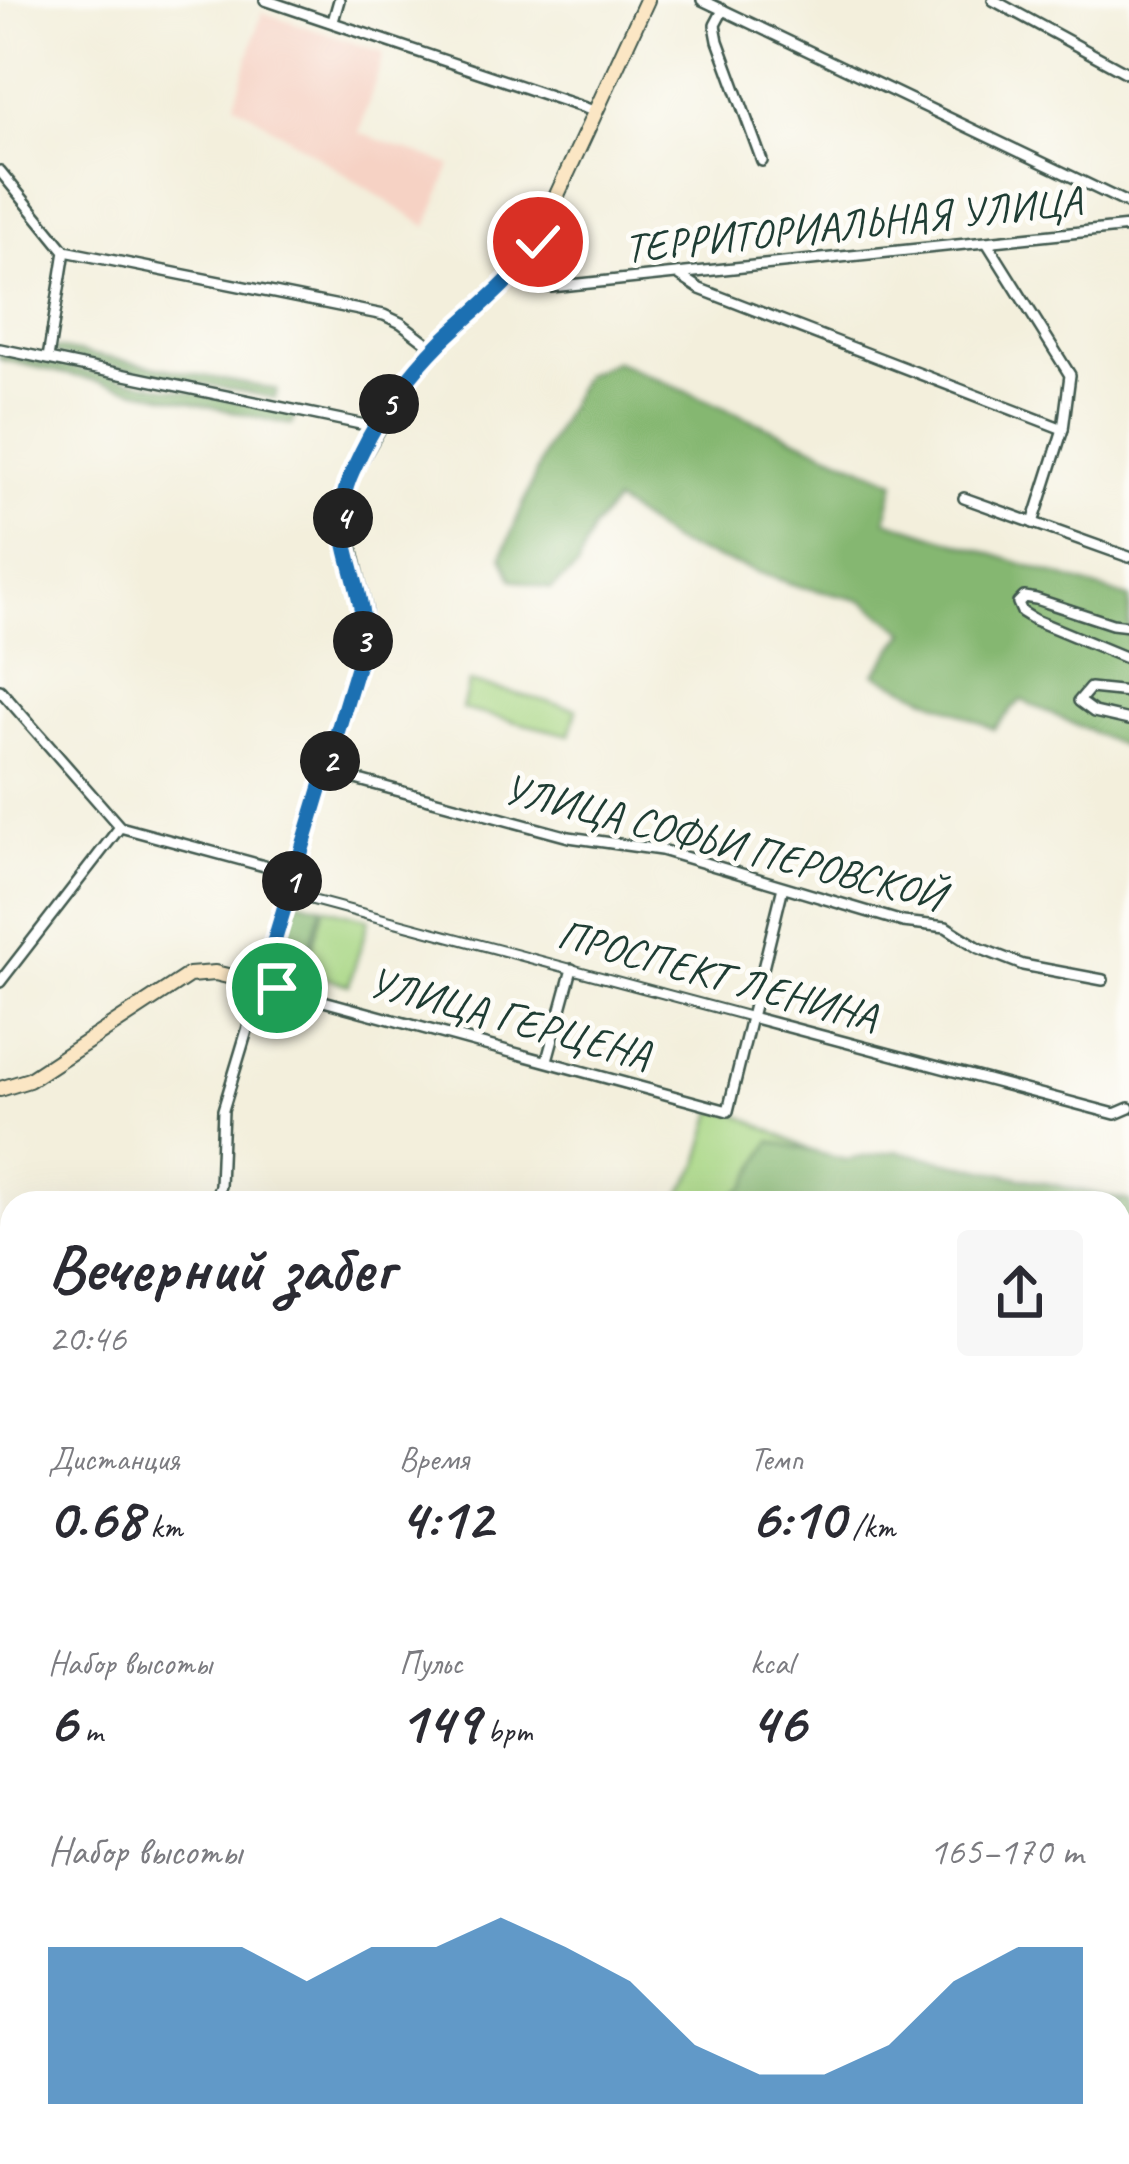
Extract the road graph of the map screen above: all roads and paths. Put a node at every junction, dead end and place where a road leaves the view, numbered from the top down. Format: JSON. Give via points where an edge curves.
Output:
{"nodes":[{"id":1,"x":265,"y":0,"type":"edge"},
{"id":2,"x":339,"y":0,"type":"edge"},
{"id":3,"x":647,"y":0,"type":"edge"},
{"id":4,"x":701,"y":0,"type":"edge"},
{"id":5,"x":993,"y":0,"type":"edge"},
{"id":6,"x":723,"y":10,"type":"junction"},
{"id":7,"x":332,"y":21,"type":"junction"},
{"id":8,"x":1129,"y":74,"type":"edge"},
{"id":9,"x":597,"y":112,"type":"junction"},
{"id":10,"x":762,"y":160,"type":"dead end"},
{"id":11,"x":0,"y":171,"type":"edge"},
{"id":12,"x":1129,"y":204,"type":"edge"},
{"id":13,"x":1129,"y":227,"type":"edge"},
{"id":14,"x":988,"y":244,"type":"junction"},
{"id":15,"x":65,"y":251,"type":"junction"},
{"id":16,"x":515,"y":273,"type":"junction"},
{"id":17,"x":680,"y":276,"type":"junction"},
{"id":18,"x":0,"y":349,"type":"edge"},
{"id":19,"x":435,"y":349,"type":"junction"},
{"id":20,"x":48,"y":358,"type":"junction"},
{"id":21,"x":375,"y":427,"type":"junction"},
{"id":22,"x":1063,"y":429,"type":"junction"},
{"id":23,"x":964,"y":498,"type":"dead end"},
{"id":24,"x":1033,"y":523,"type":"junction"},
{"id":25,"x":1129,"y":557,"type":"edge"},
{"id":26,"x":1129,"y":626,"type":"edge"},
{"id":27,"x":1129,"y":659,"type":"edge"},
{"id":28,"x":0,"y":690,"type":"edge"},
{"id":29,"x":1129,"y":692,"type":"edge"},
{"id":30,"x":1129,"y":720,"type":"edge"},
{"id":31,"x":326,"y":772,"type":"junction"},
{"id":32,"x":120,"y":826,"type":"junction"},
{"id":33,"x":294,"y":874,"type":"junction"},
{"id":34,"x":783,"y":887,"type":"junction"},
{"id":35,"x":288,"y":894,"type":"junction"},
{"id":36,"x":572,"y":970,"type":"junction"},
{"id":37,"x":1103,"y":980,"type":"dead end"},
{"id":38,"x":0,"y":982,"type":"edge"},
{"id":39,"x":261,"y":985,"type":"junction"},
{"id":40,"x":751,"y":1017,"type":"junction"},
{"id":41,"x":547,"y":1060,"type":"junction"},
{"id":42,"x":0,"y":1089,"type":"edge"},
{"id":43,"x":1129,"y":1108,"type":"edge"},
{"id":44,"x":217,"y":1191,"type":"edge"}],
"edges":[{"from":1,"to":7,"type":"street"},
{"from":2,"to":7,"type":"street"},
{"from":3,"to":9,"type":"main road"},
{"from":4,"to":6,"type":"street"},
{"from":5,"to":8,"type":"street"},
{"from":6,"to":10,"type":"street","via":[[718,40]]},
{"from":6,"to":12,"type":"street"},
{"from":7,"to":9,"type":"street"},
{"from":9,"to":16,"type":"main road","via":[[538,242]]},
{"from":11,"to":15,"type":"street"},
{"from":13,"to":14,"type":"street","name":"ТЕРРИТОРИАЛЬНАЯ УЛИЦА"},
{"from":14,"to":17,"type":"street","name":"ТЕРРИТОРИАЛЬНАЯ УЛИЦА"},
{"from":14,"to":22,"type":"street","via":[[1070,375]]},
{"from":15,"to":19,"type":"street","via":[[384,316]]},
{"from":15,"to":20,"type":"street"},
{"from":16,"to":17,"type":"street","name":"ТЕРРИТОРИАЛЬНАЯ УЛИЦА","via":[[551,286]]},
{"from":16,"to":19,"type":"main road"},
{"from":17,"to":22,"type":"street"},
{"from":18,"to":20,"type":"street"},
{"from":19,"to":21,"type":"main road"},
{"from":20,"to":21,"type":"street"},
{"from":21,"to":31,"type":"main road","via":[[343,500],[364,627]]},
{"from":22,"to":24,"type":"street"},
{"from":23,"to":24,"type":"street"},
{"from":24,"to":25,"type":"street"},
{"from":26,"to":27,"type":"street","via":[[1036,599],[1018,603],[1035,620]]},
{"from":28,"to":32,"type":"street"},
{"from":29,"to":30,"type":"street","via":[[1090,688],[1079,701]]},
{"from":31,"to":33,"type":"main road"},
{"from":31,"to":34,"type":"street","name":"УЛИЦА СОФЬИ ПЕРОВСКОЙ","via":[[569,837],[661,850]]},
{"from":32,"to":33,"type":"street"},
{"from":32,"to":38,"type":"street"},
{"from":33,"to":35,"type":"main road"},
{"from":34,"to":37,"type":"street","name":"УЛИЦА СОФЬИ ПЕРОВСКОЙ","via":[[946,927],[1023,964]]},
{"from":34,"to":40,"type":"street"},
{"from":35,"to":36,"type":"street","name":"ПРОСПЕКТ ЛЕНИНА"},
{"from":35,"to":39,"type":"main road"},
{"from":36,"to":40,"type":"street","name":"ПРОСПЕКТ ЛЕНИНА"},
{"from":36,"to":41,"type":"street"},
{"from":39,"to":41,"type":"street","name":"УЛИЦА ГЕРЦЕНА"},
{"from":39,"to":42,"type":"main road","name":"УЛИЦА ГЕРЦЕНА","via":[[189,975],[21,1085]]},
{"from":39,"to":44,"type":"street","via":[[223,1110]]},
{"from":40,"to":41,"type":"street","name":"УЛИЦА ГЕРЦЕНА","via":[[728,1111]]},
{"from":40,"to":43,"type":"street","name":"ПРОСПЕКТ ЛЕНИНА","via":[[1115,1114]]}]}
